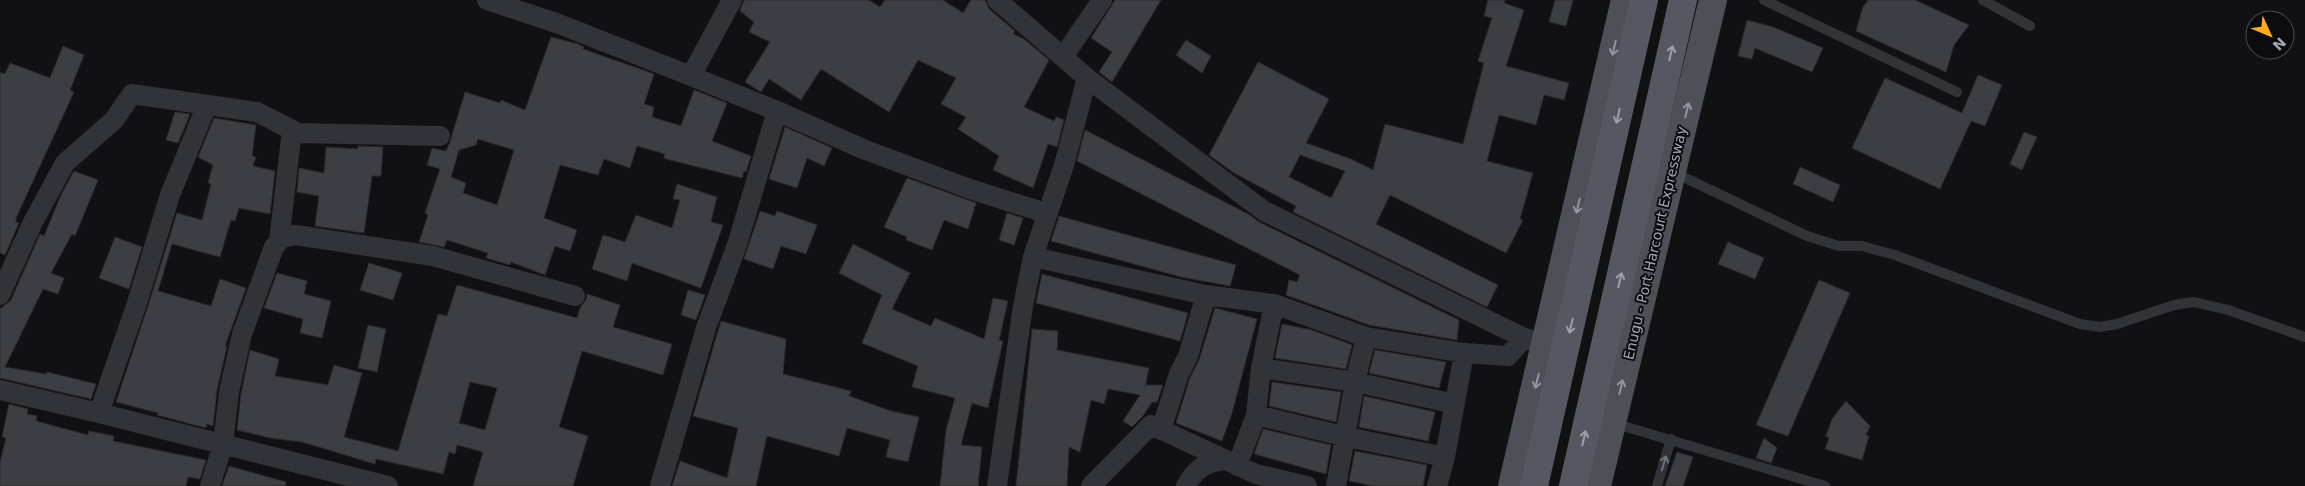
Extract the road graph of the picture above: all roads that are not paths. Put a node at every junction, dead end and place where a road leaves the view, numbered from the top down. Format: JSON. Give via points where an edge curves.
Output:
{"nodes":[{"id":1,"x":487,"y":0,"type":"edge"},
{"id":2,"x":732,"y":0,"type":"edge"},
{"id":3,"x":997,"y":0,"type":"edge"},
{"id":4,"x":1102,"y":0,"type":"edge"},
{"id":5,"x":1625,"y":0,"type":"edge"},
{"id":6,"x":1644,"y":0,"type":"edge"},
{"id":7,"x":1683,"y":0,"type":"edge"},
{"id":8,"x":1713,"y":0,"type":"edge"},
{"id":9,"x":1764,"y":0,"type":"edge"},
{"id":10,"x":1983,"y":0,"type":"edge"},
{"id":11,"x":2030,"y":26,"type":"dead end"},
{"id":12,"x":1063,"y":57,"type":"junction"},
{"id":13,"x":690,"y":76,"type":"junction"},
{"id":14,"x":1087,"y":78,"type":"junction"},
{"id":15,"x":1957,"y":92,"type":"dead end"},
{"id":16,"x":777,"y":111,"type":"junction"},
{"id":17,"x":204,"y":112,"type":"dead end"},
{"id":18,"x":292,"y":130,"type":"junction"},
{"id":19,"x":440,"y":136,"type":"dead end"},
{"id":20,"x":1672,"y":171,"type":"junction"},
{"id":21,"x":1046,"y":212,"type":"junction"},
{"id":22,"x":279,"y":241,"type":"junction"},
{"id":23,"x":1033,"y":256,"type":"junction"},
{"id":24,"x":0,"y":295,"type":"edge"},
{"id":25,"x":1206,"y":295,"type":"junction"},
{"id":26,"x":575,"y":296,"type":"dead end"},
{"id":27,"x":1274,"y":304,"type":"junction"},
{"id":28,"x":1366,"y":337,"type":"junction"},
{"id":29,"x":2305,"y":337,"type":"edge"},
{"id":30,"x":1536,"y":341,"type":"junction"},
{"id":31,"x":1464,"y":353,"type":"junction"},
{"id":32,"x":1261,"y":368,"type":"junction"},
{"id":33,"x":1355,"y":382,"type":"junction"},
{"id":34,"x":0,"y":390,"type":"edge"},
{"id":35,"x":1456,"y":404,"type":"junction"},
{"id":36,"x":99,"y":413,"type":"junction"},
{"id":37,"x":1256,"y":415,"type":"junction"},
{"id":38,"x":1612,"y":423,"type":"junction"},
{"id":39,"x":1161,"y":430,"type":"junction"},
{"id":40,"x":1347,"y":437,"type":"junction"},
{"id":41,"x":1671,"y":439,"type":"junction"},
{"id":42,"x":223,"y":444,"type":"junction"},
{"id":43,"x":1445,"y":456,"type":"junction"},
{"id":44,"x":1231,"y":463,"type":"junction"},
{"id":45,"x":210,"y":486,"type":"edge"},
{"id":46,"x":388,"y":486,"type":"edge"},
{"id":47,"x":660,"y":486,"type":"edge"},
{"id":48,"x":997,"y":486,"type":"edge"},
{"id":49,"x":1091,"y":486,"type":"edge"},
{"id":50,"x":1186,"y":486,"type":"edge"},
{"id":51,"x":1307,"y":486,"type":"edge"},
{"id":52,"x":1336,"y":486,"type":"edge"},
{"id":53,"x":1437,"y":486,"type":"edge"},
{"id":54,"x":1512,"y":486,"type":"edge"},
{"id":55,"x":1534,"y":486,"type":"edge"},
{"id":56,"x":1573,"y":486,"type":"edge"},
{"id":57,"x":1598,"y":486,"type":"edge"},
{"id":58,"x":1657,"y":486,"type":"edge"},
{"id":59,"x":1825,"y":486,"type":"edge"}],
"edges":[{"from":1,"to":13,"type":"street","via":[[559,24]]},
{"from":2,"to":13,"type":"street"},
{"from":3,"to":12,"type":"street"},
{"from":4,"to":12,"type":"street"},
{"from":5,"to":30,"type":"main road","one_way":true},
{"from":6,"to":55,"type":"highway","one_way":true},
{"from":56,"to":7,"type":"highway","name":"Enugu - Port Harcourt Expressway","one_way":true},
{"from":20,"to":8,"type":"main road","name":"Enugu - Port Harcourt Expressway","one_way":true},
{"from":9,"to":15,"type":"lane"},
{"from":10,"to":11,"type":"lane"},
{"from":12,"to":14,"type":"street"},
{"from":13,"to":16,"type":"street"},
{"from":14,"to":21,"type":"street","via":[[1064,165]]},
{"from":14,"to":30,"type":"street","via":[[1264,211]]},
{"from":16,"to":21,"type":"street","via":[[872,153],[970,189]]},
{"from":16,"to":47,"type":"street","via":[[737,245],[706,328]]},
{"from":17,"to":36,"type":"street","via":[[170,195]]},
{"from":18,"to":19,"type":"street","via":[[298,133]]},
{"from":18,"to":22,"type":"street"},
{"from":18,"to":24,"type":"street","via":[[257,112],[132,94],[114,120],[65,163],[33,222]]},
{"from":20,"to":29,"type":"lane","via":[[1807,236],[1839,246],[1862,246],[1895,255],[2080,324],[2100,327],[2117,324],[2174,305],[2194,302],[2228,310]]},
{"from":38,"to":20,"type":"main road","name":"Enugu - Port Harcourt Expressway","one_way":true},
{"from":21,"to":23,"type":"street"},
{"from":22,"to":26,"type":"street","via":[[295,235],[391,248],[433,256]]},
{"from":22,"to":42,"type":"street","via":[[242,334],[229,392]]},
{"from":23,"to":25,"type":"street"},
{"from":23,"to":48,"type":"street"},
{"from":25,"to":27,"type":"street"},
{"from":25,"to":39,"type":"street"},
{"from":27,"to":28,"type":"street"},
{"from":27,"to":32,"type":"street"},
{"from":28,"to":31,"type":"street"},
{"from":28,"to":33,"type":"street"},
{"from":30,"to":31,"type":"street","via":[[1508,356]]},
{"from":30,"to":54,"type":"main road","one_way":true},
{"from":31,"to":35,"type":"street"},
{"from":32,"to":33,"type":"street"},
{"from":32,"to":37,"type":"street"},
{"from":33,"to":35,"type":"street"},
{"from":33,"to":40,"type":"street"},
{"from":34,"to":36,"type":"street"},
{"from":35,"to":43,"type":"street"},
{"from":36,"to":42,"type":"street"},
{"from":37,"to":40,"type":"street"},
{"from":37,"to":44,"type":"street"},
{"from":38,"to":41,"type":"lane"},
{"from":38,"to":57,"type":"main road","name":"Enugu - Port Harcourt Expressway"},
{"from":39,"to":44,"type":"street"},
{"from":39,"to":49,"type":"street","via":[[1149,427]]},
{"from":40,"to":43,"type":"street"},
{"from":40,"to":52,"type":"street"},
{"from":58,"to":41,"type":"lane","one_way":true},
{"from":41,"to":59,"type":"lane"},
{"from":42,"to":45,"type":"street"},
{"from":42,"to":46,"type":"street"},
{"from":43,"to":53,"type":"street"},
{"from":44,"to":50,"type":"street","via":[[1212,462],[1198,468]]},
{"from":44,"to":51,"type":"street","via":[[1256,474]]}]}
